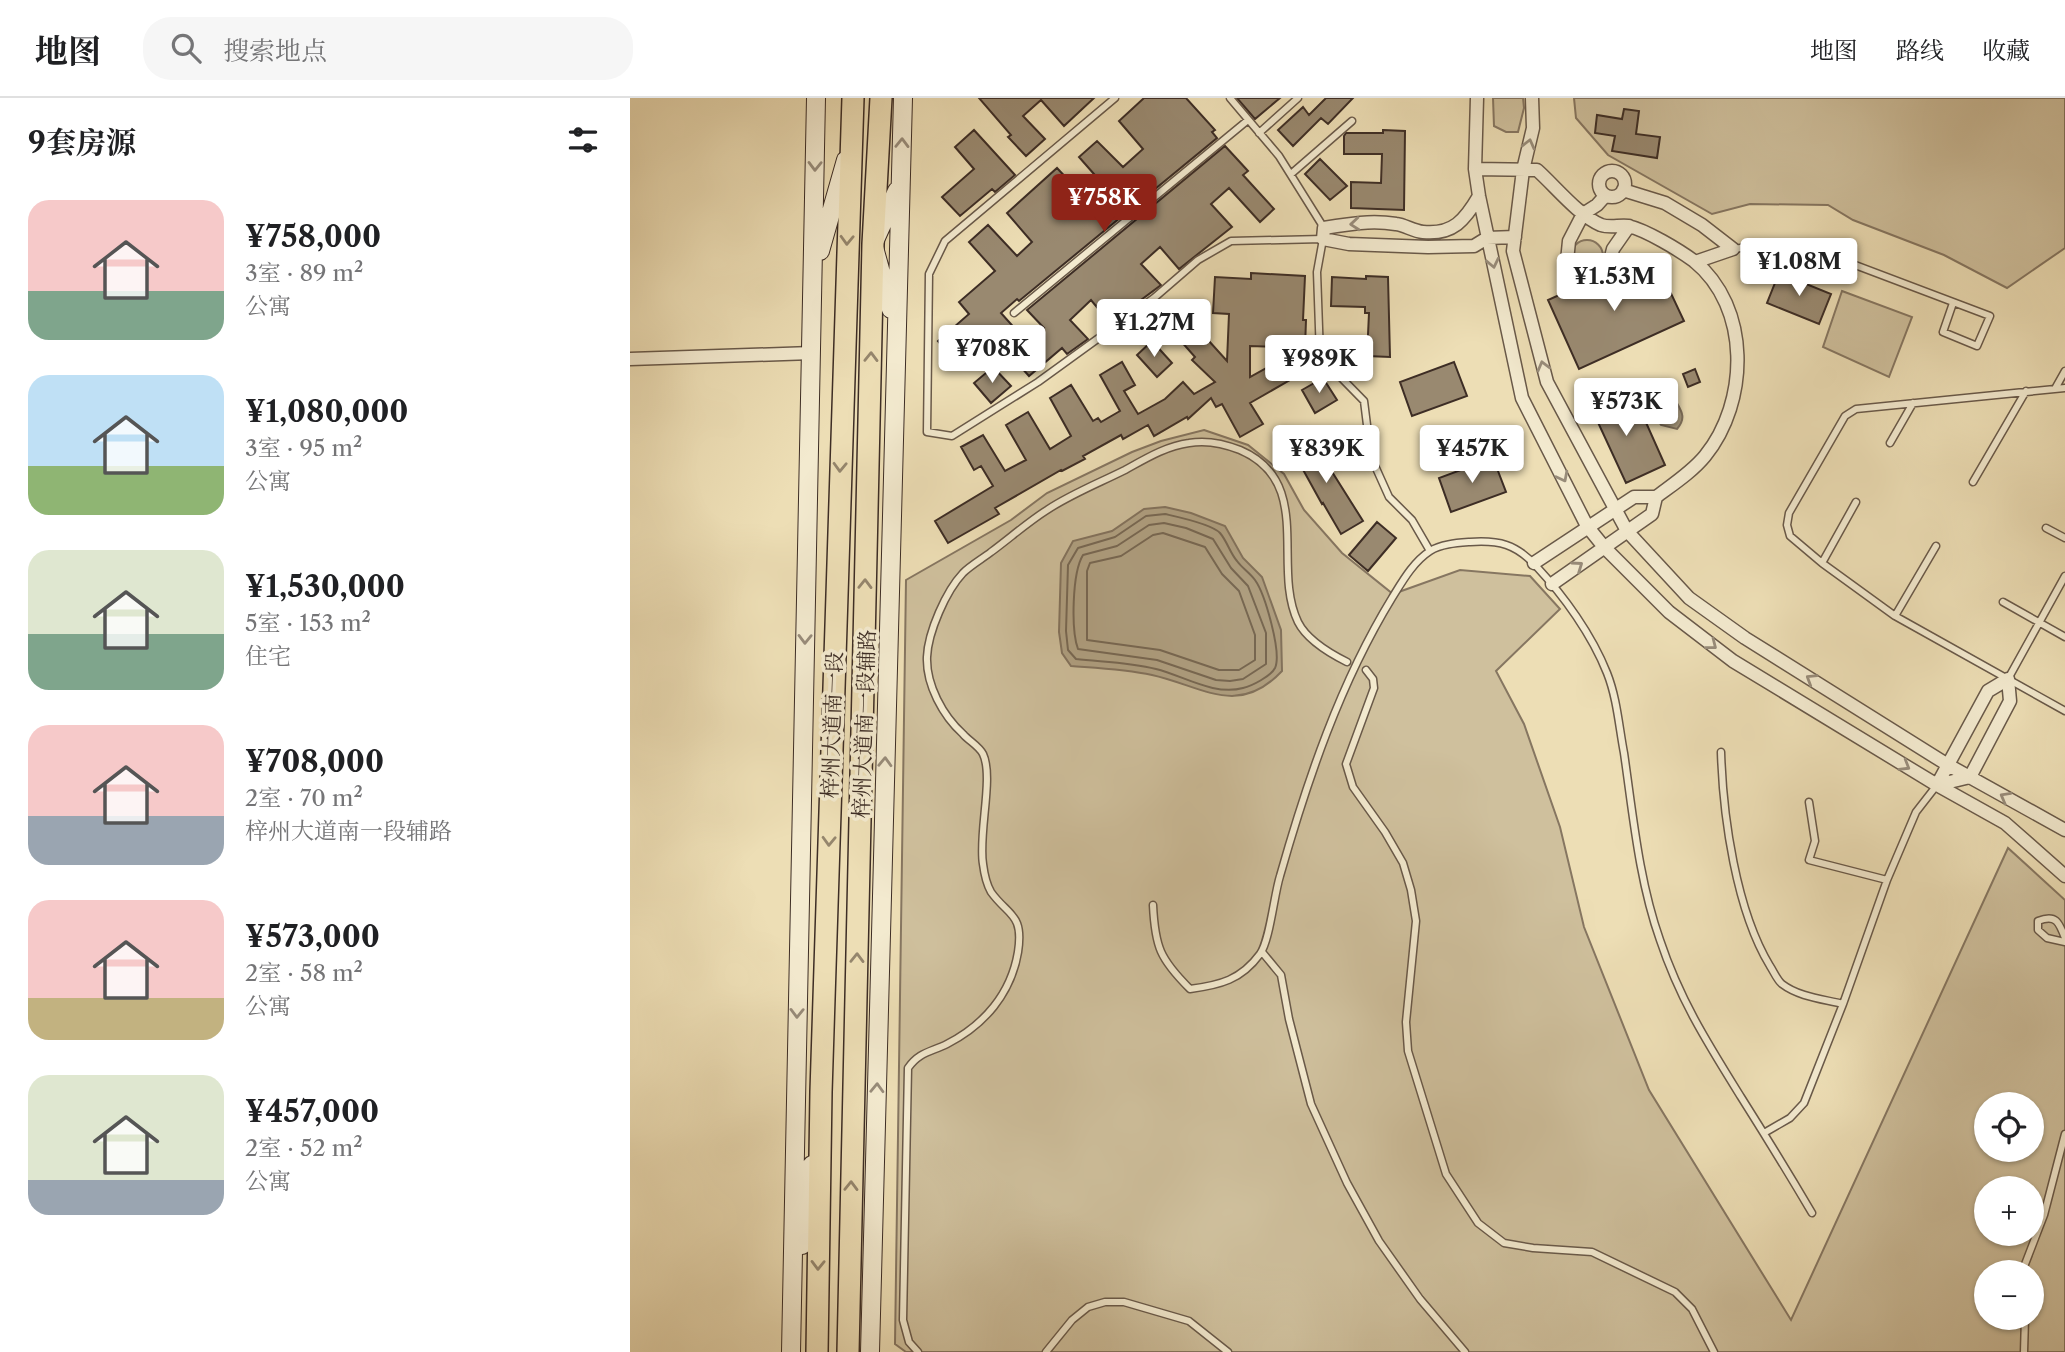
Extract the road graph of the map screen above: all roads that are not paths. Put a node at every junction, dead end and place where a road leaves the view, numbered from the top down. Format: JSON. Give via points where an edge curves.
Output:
{"nodes":[{"id":1,"x":816,"y":98,"type":"edge"},
{"id":2,"x":853,"y":98,"type":"edge"},
{"id":3,"x":881,"y":98,"type":"edge"},
{"id":4,"x":903,"y":98,"type":"edge"},
{"id":5,"x":1115,"y":98,"type":"edge"},
{"id":6,"x":1230,"y":98,"type":"edge"},
{"id":7,"x":1298,"y":98,"type":"edge"},
{"id":8,"x":1477,"y":98,"type":"edge"},
{"id":9,"x":1532,"y":98,"type":"edge"},
{"id":10,"x":1248,"y":120,"type":"junction"},
{"id":11,"x":1352,"y":121,"type":"dead end"},
{"id":12,"x":1259,"y":132,"type":"junction"},
{"id":13,"x":850,"y":146,"type":"junction"},
{"id":14,"x":1475,"y":169,"type":"junction"},
{"id":15,"x":1523,"y":170,"type":"junction"},
{"id":16,"x":1291,"y":174,"type":"junction"},
{"id":17,"x":901,"y":183,"type":"junction"},
{"id":18,"x":1623,"y":190,"type":"junction"},
{"id":19,"x":1605,"y":195,"type":"junction"},
{"id":20,"x":1479,"y":196,"type":"junction"},
{"id":21,"x":1583,"y":214,"type":"junction"},
{"id":22,"x":1384,"y":223,"type":"junction"},
{"id":23,"x":1629,"y":226,"type":"junction"},
{"id":24,"x":1324,"y":234,"type":"junction"},
{"id":25,"x":1515,"y":237,"type":"junction"},
{"id":26,"x":1487,"y":238,"type":"junction"},
{"id":27,"x":873,"y":244,"type":"junction"},
{"id":28,"x":1381,"y":245,"type":"junction"},
{"id":29,"x":1733,"y":249,"type":"junction"},
{"id":30,"x":1695,"y":262,"type":"junction"},
{"id":31,"x":813,"y":274,"type":"junction"},
{"id":32,"x":1953,"y":303,"type":"junction"},
{"id":33,"x":1014,"y":313,"type":"dead end"},
{"id":34,"x":896,"y":326,"type":"junction"},
{"id":35,"x":812,"y":353,"type":"junction"},
{"id":36,"x":630,"y":359,"type":"edge"},
{"id":37,"x":2065,"y":371,"type":"edge"},
{"id":38,"x":2056,"y":387,"type":"junction"},
{"id":39,"x":2065,"y":388,"type":"edge"},
{"id":40,"x":2026,"y":391,"type":"junction"},
{"id":41,"x":1913,"y":403,"type":"junction"},
{"id":42,"x":1890,"y":443,"type":"dead end"},
{"id":43,"x":1973,"y":482,"type":"dead end"},
{"id":44,"x":1656,"y":497,"type":"junction"},
{"id":45,"x":1856,"y":502,"type":"dead end"},
{"id":46,"x":1614,"y":509,"type":"junction"},
{"id":47,"x":1587,"y":526,"type":"junction"},
{"id":48,"x":2046,"y":528,"type":"dead end"},
{"id":49,"x":1627,"y":531,"type":"junction"},
{"id":50,"x":2065,"y":538,"type":"edge"},
{"id":51,"x":1936,"y":546,"type":"dead end"},
{"id":52,"x":1604,"y":547,"type":"junction"},
{"id":53,"x":1430,"y":551,"type":"junction"},
{"id":54,"x":1534,"y":563,"type":"junction"},
{"id":55,"x":1822,"y":563,"type":"junction"},
{"id":56,"x":2065,"y":576,"type":"edge"},
{"id":57,"x":1552,"y":584,"type":"junction"},
{"id":58,"x":2003,"y":602,"type":"dead end"},
{"id":59,"x":1895,"y":616,"type":"junction"},
{"id":60,"x":2039,"y":622,"type":"junction"},
{"id":61,"x":2065,"y":637,"type":"edge"},
{"id":62,"x":1347,"y":662,"type":"dead end"},
{"id":63,"x":1366,"y":670,"type":"dead end"},
{"id":64,"x":2008,"y":679,"type":"junction"},
{"id":65,"x":2065,"y":711,"type":"edge"},
{"id":66,"x":1721,"y":752,"type":"dead end"},
{"id":67,"x":1948,"y":765,"type":"junction"},
{"id":68,"x":1969,"y":777,"type":"junction"},
{"id":69,"x":1937,"y":785,"type":"junction"},
{"id":70,"x":1809,"y":802,"type":"dead end"},
{"id":71,"x":2065,"y":830,"type":"edge"},
{"id":72,"x":2065,"y":876,"type":"edge"},
{"id":73,"x":1887,"y":880,"type":"junction"},
{"id":74,"x":1153,"y":905,"type":"dead end"},
{"id":75,"x":2065,"y":940,"type":"edge"},
{"id":76,"x":1262,"y":952,"type":"junction"},
{"id":77,"x":1843,"y":1004,"type":"junction"},
{"id":78,"x":821,"y":1092,"type":"junction"},
{"id":79,"x":1764,"y":1133,"type":"junction"},
{"id":80,"x":2065,"y":1134,"type":"edge"},
{"id":81,"x":1812,"y":1213,"type":"dead end"},
{"id":82,"x":2027,"y":1260,"type":"edge"},
{"id":83,"x":791,"y":1329,"type":"junction"},
{"id":84,"x":2025,"y":1330,"type":"edge"},
{"id":85,"x":791,"y":1352,"type":"edge"},
{"id":86,"x":817,"y":1352,"type":"edge"},
{"id":87,"x":848,"y":1352,"type":"edge"},
{"id":88,"x":870,"y":1352,"type":"edge"},
{"id":89,"x":918,"y":1352,"type":"edge"},
{"id":90,"x":1046,"y":1352,"type":"edge"},
{"id":91,"x":1228,"y":1352,"type":"edge"},
{"id":92,"x":1465,"y":1352,"type":"edge"},
{"id":93,"x":1714,"y":1352,"type":"edge"},
{"id":94,"x":2024,"y":1352,"type":"edge"}],
"edges":[{"from":1,"to":31,"type":"main road","one_way":true},
{"from":2,"to":13,"type":"highway","name":"梓州大道南一段"},
{"from":3,"to":27,"type":"highway","name":"梓州大道南一段"},
{"from":17,"to":4,"type":"main road","name":"梓州大道南一段辅路","one_way":true},
{"from":5,"to":24,"type":"lane","via":[[945,241],[929,274],[927,432],[952,436],[1038,383],[1198,260],[1231,241]]},
{"from":6,"to":10,"type":"lane"},
{"from":7,"to":12,"type":"lane"},
{"from":8,"to":14,"type":"street"},
{"from":15,"to":9,"type":"street","one_way":true,"via":[[1533,128]]},
{"from":10,"to":12,"type":"lane"},
{"from":10,"to":33,"type":"lane"},
{"from":11,"to":16,"type":"lane"},
{"from":12,"to":16,"type":"lane"},
{"from":13,"to":31,"type":"main road"},
{"from":13,"to":78,"type":"highway","name":"梓州大道南一段","one_way":true},
{"from":14,"to":15,"type":"street"},
{"from":14,"to":20,"type":"street"},
{"from":15,"to":21,"type":"street","via":[[1536,170]]},
{"from":15,"to":25,"type":"street"},
{"from":16,"to":24,"type":"lane"},
{"from":17,"to":27,"type":"main road"},
{"from":17,"to":34,"type":"main road","name":"梓州大道南一段辅路"},
{"from":18,"to":19,"type":"street","via":[[1613,197]]},
{"from":18,"to":19,"type":"street","via":[[1620,175],[1609,172],[1599,180]]},
{"from":18,"to":29,"type":"street","via":[[1665,203]]},
{"from":19,"to":21,"type":"street"},
{"from":20,"to":22,"type":"street","via":[[1465,219],[1451,229],[1423,232]]},
{"from":20,"to":26,"type":"street"},
{"from":21,"to":23,"type":"street","via":[[1604,226]]},
{"from":21,"to":23,"type":"street","via":[[1567,251],[1570,269],[1579,279],[1609,265],[1613,249]]},
{"from":22,"to":24,"type":"street","one_way":true,"via":[[1354,222]]},
{"from":22,"to":28,"type":"street","via":[[1377,235]]},
{"from":23,"to":30,"type":"street"},
{"from":24,"to":28,"type":"street","via":[[1349,244]]},
{"from":24,"to":53,"type":"lane","via":[[1317,272],[1320,356],[1364,401],[1371,457],[1389,497],[1412,520]]},
{"from":25,"to":26,"type":"street"},
{"from":46,"to":25,"type":"street","one_way":true,"via":[[1547,382],[1513,251]]},
{"from":26,"to":28,"type":"street","via":[[1474,246]]},
{"from":26,"to":47,"type":"street","one_way":true,"via":[[1522,398]]},
{"from":27,"to":34,"type":"main road"},
{"from":87,"to":27,"type":"highway","name":"梓州大道南一段","one_way":true},
{"from":29,"to":30,"type":"street"},
{"from":29,"to":32,"type":"lane","via":[[1794,245]]},
{"from":30,"to":44,"type":"street","via":[[1719,290],[1731,316],[1738,371],[1733,400],[1705,455]]},
{"from":31,"to":35,"type":"main road"},
{"from":32,"to":32,"type":"lane","via":[[1990,316],[1977,346],[1943,332]]},
{"from":88,"to":34,"type":"main road","name":"梓州大道南一段辅路","one_way":true},
{"from":35,"to":36,"type":"street"},
{"from":35,"to":83,"type":"main road","one_way":true},
{"from":37,"to":38,"type":"lane"},
{"from":38,"to":39,"type":"lane"},
{"from":38,"to":40,"type":"lane"},
{"from":40,"to":41,"type":"lane"},
{"from":40,"to":43,"type":"lane"},
{"from":41,"to":42,"type":"lane"},
{"from":41,"to":55,"type":"lane","via":[[1856,410],[1845,416],[1789,513],[1790,536]]},
{"from":44,"to":46,"type":"street","via":[[1634,497]]},
{"from":44,"to":49,"type":"street","via":[[1653,514]]},
{"from":45,"to":55,"type":"lane"},
{"from":46,"to":47,"type":"street"},
{"from":46,"to":49,"type":"street"},
{"from":47,"to":52,"type":"street"},
{"from":47,"to":54,"type":"street"},
{"from":48,"to":50,"type":"lane"},
{"from":49,"to":52,"type":"street"},
{"from":67,"to":49,"type":"street","one_way":true,"via":[[1689,598]]},
{"from":51,"to":59,"type":"lane"},
{"from":57,"to":52,"type":"street","one_way":true},
{"from":52,"to":69,"type":"street","one_way":true,"via":[[1670,612],[1733,661]]},
{"from":53,"to":54,"type":"lane","via":[[1480,541],[1512,545]]},
{"from":53,"to":76,"type":"lane","via":[[1410,570],[1380,617],[1317,758],[1278,882]]},
{"from":54,"to":57,"type":"lane"},
{"from":55,"to":59,"type":"lane"},
{"from":56,"to":60,"type":"lane"},
{"from":57,"to":79,"type":"lane","via":[[1609,676],[1646,888],[1672,973],[1691,1015]]},
{"from":58,"to":60,"type":"lane"},
{"from":59,"to":64,"type":"lane"},
{"from":60,"to":61,"type":"lane"},
{"from":60,"to":64,"type":"lane"},
{"from":62,"to":89,"type":"lane","via":[[1309,638],[1298,624],[1290,600],[1286,513],[1279,484],[1242,451],[1211,442],[1161,451],[1048,509],[965,571],[951,587],[930,636],[930,682],[947,717],[982,751],[986,762],[983,865],[990,891],[1016,917],[1018,950],[1000,1001],[983,1021],[943,1046],[923,1052],[908,1068],[903,1320],[909,1342]]},
{"from":63,"to":93,"type":"lane","via":[[1374,688],[1346,764],[1353,787],[1403,863],[1411,890],[1416,932],[1406,1022],[1408,1051],[1446,1174],[1478,1223],[1504,1243],[1592,1252],[1675,1292],[1692,1309]]},
{"from":64,"to":65,"type":"lane"},
{"from":64,"to":67,"type":"street","via":[[1988,691]]},
{"from":64,"to":68,"type":"street","via":[[2010,701]]},
{"from":66,"to":77,"type":"lane","via":[[1740,889],[1763,954],[1780,983]]},
{"from":67,"to":68,"type":"street"},
{"from":67,"to":69,"type":"street"},
{"from":68,"to":69,"type":"street"},
{"from":71,"to":68,"type":"street","one_way":true},
{"from":69,"to":72,"type":"street","via":[[2005,823]]},
{"from":69,"to":73,"type":"lane","via":[[1916,812]]},
{"from":70,"to":73,"type":"lane","via":[[1815,841],[1809,859]]},
{"from":73,"to":77,"type":"lane"},
{"from":74,"to":76,"type":"lane","via":[[1154,937],[1167,967],[1190,989],[1241,976]]},
{"from":75,"to":75,"type":"lane","via":[[2047,938],[2038,930],[2038,921],[2053,918]]},
{"from":76,"to":92,"type":"lane","via":[[1281,975],[1311,1104],[1347,1183],[1379,1241]]},
{"from":77,"to":79,"type":"lane","via":[[1804,1103],[1790,1118]]},
{"from":78,"to":83,"type":"main road"},
{"from":78,"to":86,"type":"highway","name":"梓州大道南一段","one_way":true},
{"from":79,"to":81,"type":"lane"},
{"from":80,"to":82,"type":"lane","via":[[2044,1215]]},
{"from":83,"to":85,"type":"main road"},
{"from":84,"to":94,"type":"lane"},
{"from":90,"to":91,"type":"lane","via":[[1088,1307],[1124,1302],[1189,1321]]}]}
